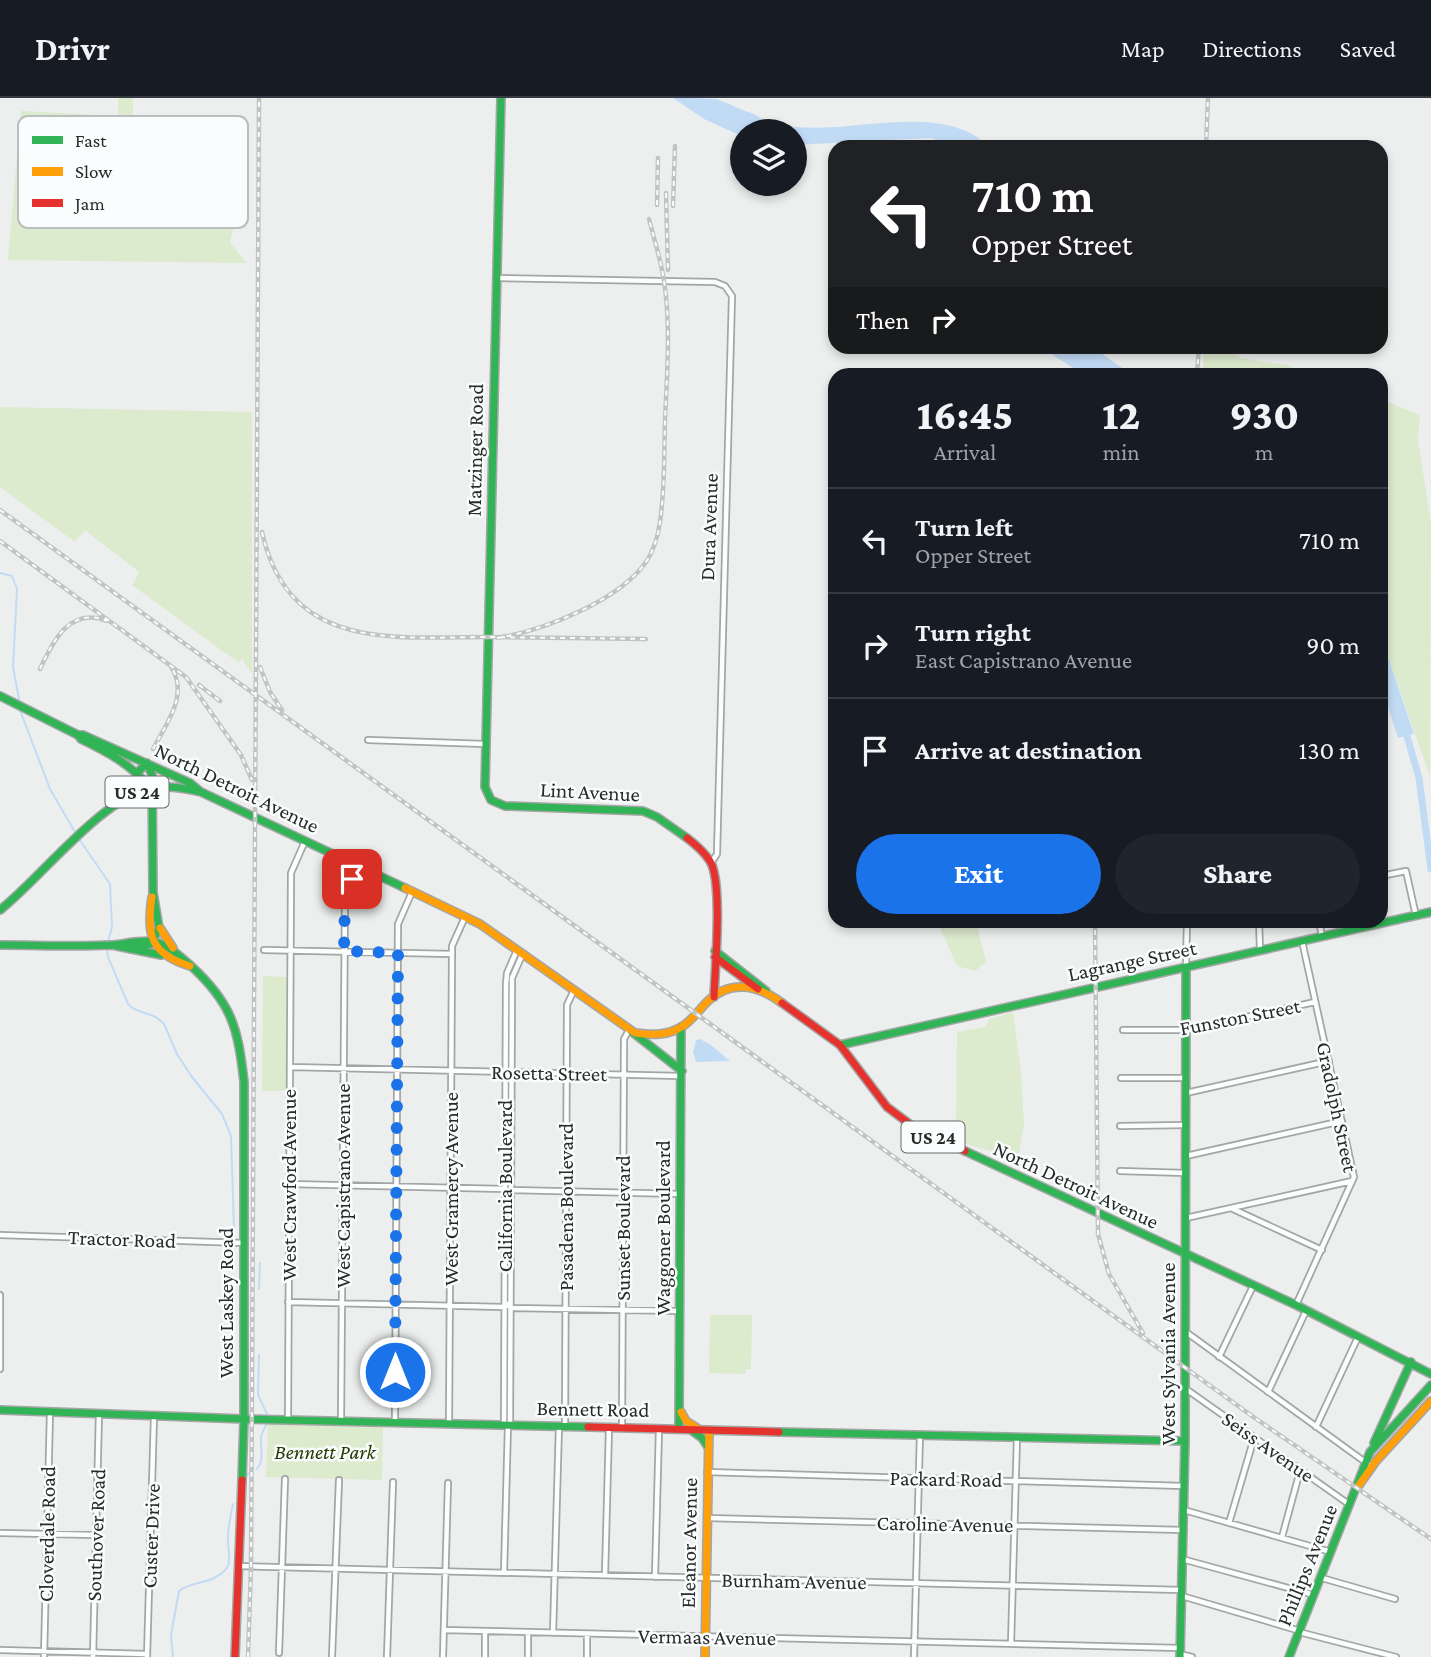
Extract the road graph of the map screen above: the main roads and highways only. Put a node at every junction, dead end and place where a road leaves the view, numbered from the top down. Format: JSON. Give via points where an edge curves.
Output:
{"nodes":[{"id":1,"x":500,"y":98,"type":"edge"},
{"id":2,"x":0,"y":696,"type":"edge"},
{"id":3,"x":78,"y":735,"type":"junction"},
{"id":4,"x":147,"y":763,"type":"junction"},
{"id":5,"x":138,"y":772,"type":"junction"},
{"id":6,"x":151,"y":789,"type":"junction"},
{"id":7,"x":201,"y":792,"type":"junction"},
{"id":8,"x":491,"y":800,"type":"joint"},
{"id":9,"x":711,"y":863,"type":"joint"},
{"id":10,"x":153,"y":892,"type":"junction"},
{"id":11,"x":0,"y":910,"type":"edge"},
{"id":12,"x":1424,"y":914,"type":"edge"},
{"id":13,"x":1388,"y":922,"type":"edge"},
{"id":14,"x":158,"y":923,"type":"junction"},
{"id":15,"x":1362,"y":928,"type":"edge"},
{"id":16,"x":3,"y":942,"type":"edge"},
{"id":17,"x":152,"y":942,"type":"junction"},
{"id":18,"x":108,"y":945,"type":"junction"},
{"id":19,"x":130,"y":949,"type":"junction"},
{"id":20,"x":179,"y":954,"type":"junction"},
{"id":21,"x":715,"y":954,"type":"junction"},
{"id":22,"x":166,"y":956,"type":"junction"},
{"id":23,"x":190,"y":966,"type":"junction"},
{"id":24,"x":1186,"y":967,"type":"junction"},
{"id":25,"x":762,"y":990,"type":"junction"},
{"id":26,"x":714,"y":997,"type":"junction"},
{"id":27,"x":681,"y":1027,"type":"junction"},
{"id":28,"x":629,"y":1030,"type":"junction"},
{"id":29,"x":840,"y":1045,"type":"junction"},
{"id":30,"x":682,"y":1074,"type":"junction"},
{"id":31,"x":1186,"y":1255,"type":"junction"},
{"id":32,"x":1411,"y":1362,"type":"junction"},
{"id":33,"x":1431,"y":1374,"type":"edge"},
{"id":34,"x":1431,"y":1385,"type":"edge"},
{"id":35,"x":1395,"y":1398,"type":"junction"},
{"id":36,"x":1431,"y":1401,"type":"edge"},
{"id":37,"x":679,"y":1407,"type":"junction"},
{"id":38,"x":1409,"y":1409,"type":"junction"},
{"id":39,"x":0,"y":1410,"type":"edge"},
{"id":40,"x":1415,"y":1418,"type":"junction"},
{"id":41,"x":244,"y":1419,"type":"junction"},
{"id":42,"x":1388,"y":1425,"type":"junction"},
{"id":43,"x":679,"y":1429,"type":"junction"},
{"id":44,"x":690,"y":1429,"type":"junction"},
{"id":45,"x":706,"y":1430,"type":"junction"},
{"id":46,"x":1399,"y":1435,"type":"junction"},
{"id":47,"x":1185,"y":1441,"type":"junction"},
{"id":48,"x":708,"y":1449,"type":"junction"},
{"id":49,"x":1369,"y":1465,"type":"junction"},
{"id":50,"x":1180,"y":1653,"type":"edge"},
{"id":51,"x":235,"y":1657,"type":"edge"},
{"id":52,"x":705,"y":1657,"type":"edge"},
{"id":53,"x":1289,"y":1657,"type":"edge"}],
"edges":[{"from":1,"to":8,"type":"main road","name":"Matzinger Road","via":[[485,744],[485,787]]},
{"from":2,"to":3,"type":"main road","name":"North Detroit Avenue"},
{"from":3,"to":4,"type":"main road","name":"North Detroit Avenue"},
{"from":3,"to":5,"type":"main road","name":"North Detroit Avenue"},
{"from":4,"to":5,"type":"main road"},
{"from":4,"to":6,"type":"main road"},
{"from":4,"to":7,"type":"main road","name":"North Detroit Avenue"},
{"from":5,"to":6,"type":"main road","name":"North Detroit Avenue"},
{"from":6,"to":7,"type":"main road","number":"US 24","via":[[175,786]]},
{"from":6,"to":10,"type":"main road"},
{"from":6,"to":11,"type":"main road","number":"US 24","via":[[121,798]]},
{"from":7,"to":28,"type":"main road","name":"North Detroit Avenue","number":"US 24","via":[[493,931]]},
{"from":8,"to":9,"type":"main road","name":"Lint Avenue","via":[[511,807],[643,811],[695,844]]},
{"from":9,"to":21,"type":"main road","name":"Dura Avenue","via":[[716,888]]},
{"from":10,"to":14,"type":"main road"},
{"from":10,"to":17,"type":"main road"},
{"from":12,"to":13,"type":"main road","name":"Lagrange Street"},
{"from":14,"to":17,"type":"main road"},
{"from":14,"to":20,"type":"main road","name":"West Laskey Road"},
{"from":15,"to":24,"type":"main road","name":"Lagrange Street"},
{"from":16,"to":18,"type":"main road"},
{"from":17,"to":18,"type":"main road"},
{"from":17,"to":19,"type":"main road"},
{"from":17,"to":20,"type":"main road","name":"West Laskey Road"},
{"from":17,"to":22,"type":"main road","name":"West Laskey Road"},
{"from":18,"to":19,"type":"main road"},
{"from":19,"to":22,"type":"main road"},
{"from":20,"to":23,"type":"main road","name":"West Laskey Road"},
{"from":21,"to":25,"type":"main road","name":"North Detroit Avenue"},
{"from":21,"to":26,"type":"main road","name":"Dura Avenue"},
{"from":22,"to":23,"type":"main road","name":"West Laskey Road"},
{"from":23,"to":41,"type":"main road","name":"West Laskey Road","via":[[221,998],[239,1038],[244,1082]]},
{"from":24,"to":29,"type":"main road","name":"Lagrange Street"},
{"from":24,"to":31,"type":"main road","name":"West Sylvania Avenue"},
{"from":25,"to":26,"type":"main road","via":[[739,987]]},
{"from":25,"to":29,"type":"main road","name":"North Detroit Avenue","number":"US 24"},
{"from":26,"to":27,"type":"main road"},
{"from":27,"to":28,"type":"main road","via":[[657,1035]]},
{"from":27,"to":30,"type":"main road","name":"Waggoner Boulevard"},
{"from":28,"to":30,"type":"main road","name":"North Detroit Avenue"},
{"from":29,"to":31,"type":"main road","name":"North Detroit Avenue","number":"US 24","via":[[887,1107],[915,1128]]},
{"from":30,"to":37,"type":"main road","name":"Waggoner Boulevard"},
{"from":31,"to":32,"type":"main road","name":"North Detroit Avenue","number":"US 24"},
{"from":31,"to":47,"type":"main road","name":"West Sylvania Avenue"},
{"from":32,"to":33,"type":"main road","name":"North Detroit Avenue","number":"US 24"},
{"from":32,"to":35,"type":"main road","name":"Phillips Avenue"},
{"from":34,"to":38,"type":"main road","name":"Phillips Avenue"},
{"from":35,"to":38,"type":"main road"},
{"from":35,"to":42,"type":"main road","name":"Phillips Avenue"},
{"from":36,"to":40,"type":"main road","name":"Phillips Avenue"},
{"from":37,"to":43,"type":"main road","name":"Waggoner Boulevard"},
{"from":37,"to":45,"type":"main road","via":[[687,1422]]},
{"from":38,"to":40,"type":"main road"},
{"from":38,"to":42,"type":"main road","name":"Phillips Avenue"},
{"from":39,"to":41,"type":"main road","name":"Bennett Road"},
{"from":40,"to":46,"type":"main road","name":"Phillips Avenue"},
{"from":41,"to":43,"type":"main road","name":"Bennett Road"},
{"from":41,"to":51,"type":"main road","name":"West Laskey Road"},
{"from":42,"to":46,"type":"main road"},
{"from":42,"to":49,"type":"main road","name":"Phillips Avenue","via":[[1370,1452]]},
{"from":43,"to":44,"type":"main road","name":"Bennett Road"},
{"from":44,"to":45,"type":"main road","name":"Bennett Road"},
{"from":44,"to":48,"type":"main road"},
{"from":45,"to":47,"type":"main road","name":"Bennett Road"},
{"from":45,"to":48,"type":"main road","name":"Eleanor Avenue"},
{"from":46,"to":49,"type":"main road","name":"Phillips Avenue"},
{"from":47,"to":50,"type":"main road","name":"West Sylvania Avenue"},
{"from":48,"to":52,"type":"main road","name":"Eleanor Avenue"},
{"from":49,"to":53,"type":"main road","name":"Phillips Avenue"}]}
